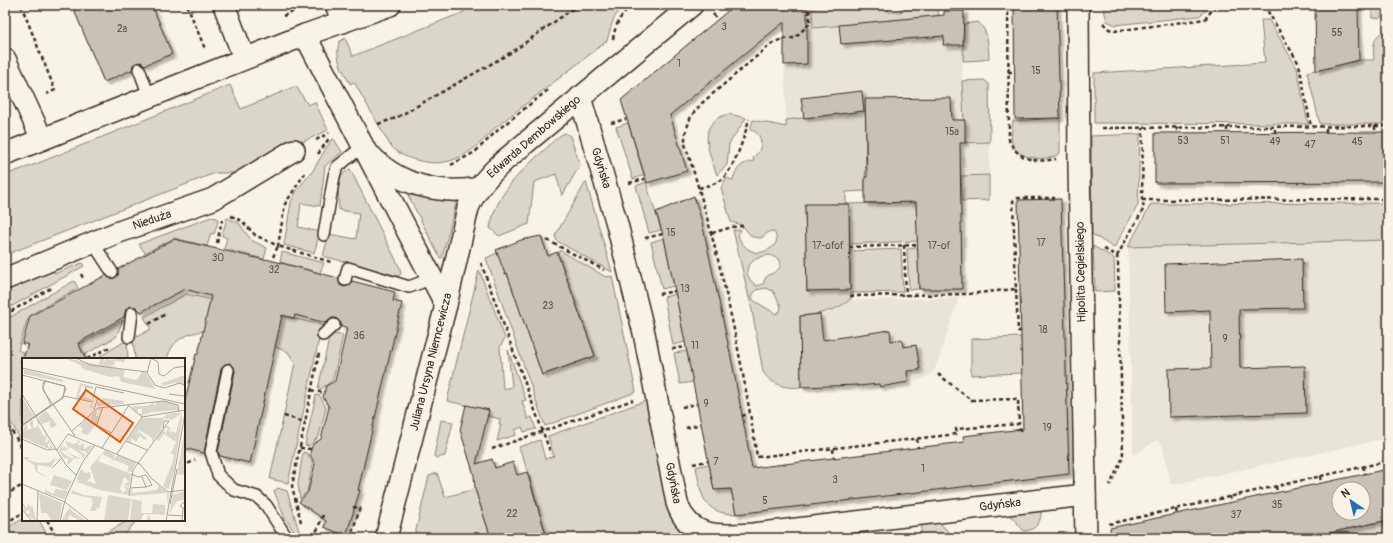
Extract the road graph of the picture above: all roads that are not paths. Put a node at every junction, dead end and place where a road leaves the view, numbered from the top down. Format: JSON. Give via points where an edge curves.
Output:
{"nodes":[{"id":1,"x":224,"y":5,"type":"edge"},
{"id":2,"x":390,"y":5,"type":"edge"},
{"id":3,"x":692,"y":5,"type":"edge"},
{"id":4,"x":1078,"y":5,"type":"edge"},
{"id":5,"x":339,"y":14,"type":"edge"},
{"id":6,"x":305,"y":35,"type":"junction"},
{"id":7,"x":244,"y":58,"type":"junction"},
{"id":8,"x":5,"y":59,"type":"edge"},
{"id":9,"x":138,"y":69,"type":"dead end"},
{"id":10,"x":150,"y":96,"type":"junction"},
{"id":11,"x":580,"y":97,"type":"junction"},
{"id":12,"x":42,"y":139,"type":"junction"},
{"id":13,"x":362,"y":147,"type":"junction"},
{"id":14,"x":294,"y":150,"type":"dead end"},
{"id":15,"x":5,"y":154,"type":"edge"},
{"id":16,"x":479,"y":188,"type":"junction"},
{"id":17,"x":324,"y":235,"type":"dead end"},
{"id":18,"x":93,"y":243,"type":"junction"},
{"id":19,"x":112,"y":272,"type":"dead end"},
{"id":20,"x":433,"y":278,"type":"junction"},
{"id":21,"x":5,"y":279,"type":"edge"},
{"id":22,"x":345,"y":280,"type":"dead end"},
{"id":23,"x":446,"y":305,"type":"junction"},
{"id":24,"x":132,"y":313,"type":"dead end"},
{"id":25,"x":334,"y":325,"type":"dead end"},
{"id":26,"x":323,"y":335,"type":"road end"},
{"id":27,"x":129,"y":337,"type":"road end"},
{"id":28,"x":228,"y":370,"type":"dead end"},
{"id":29,"x":1085,"y":495,"type":"junction"},
{"id":30,"x":1094,"y":532,"type":"edge"},
{"id":31,"x":287,"y":538,"type":"edge"},
{"id":32,"x":386,"y":538,"type":"edge"}],
"edges":[{"from":1,"to":7,"type":"street"},
{"from":2,"to":5,"type":"street"},
{"from":3,"to":11,"type":"street","name":"Edwarda Dembowskiego"},
{"from":4,"to":29,"type":"street","name":"Hipolita Cegielskiego"},
{"from":5,"to":6,"type":"street"},
{"from":6,"to":7,"type":"street"},
{"from":6,"to":13,"type":"street","name":"Edwarda Dembowskiego"},
{"from":7,"to":10,"type":"street"},
{"from":8,"to":12,"type":"street"},
{"from":9,"to":10,"type":"lane"},
{"from":10,"to":12,"type":"street"},
{"from":11,"to":16,"type":"street","name":"Edwarda Dembowskiego","via":[[505,160]]},
{"from":11,"to":29,"type":"street","name":"Gdyńska","via":[[617,224],[644,333],[677,503],[680,512],[692,526],[711,534],[753,534]]},
{"from":12,"to":15,"type":"street"},
{"from":13,"to":16,"type":"street","name":"Edwarda Dembowskiego","via":[[384,168],[417,184],[440,190]]},
{"from":13,"to":17,"type":"lane","via":[[337,166]]},
{"from":13,"to":20,"type":"street","name":"Edwarda Dembowskiego"},
{"from":14,"to":18,"type":"street","name":"Nieduża","via":[[213,199]]},
{"from":16,"to":23,"type":"street","name":"Juliana Ursyna Niemcewicza","via":[[468,208]]},
{"from":18,"to":19,"type":"lane"},
{"from":18,"to":21,"type":"street","name":"Nieduża"},
{"from":20,"to":22,"type":"lane","via":[[409,287],[348,268]]},
{"from":20,"to":23,"type":"street","name":"Edwarda Dembowskiego"},
{"from":23,"to":32,"type":"street","name":"Juliana Ursyna Niemcewicza"},
{"from":24,"to":27,"type":"lane"},
{"from":25,"to":26,"type":"lane"},
{"from":28,"to":31,"type":"lane","via":[[211,452],[218,475],[234,490],[257,497],[266,504]]},
{"from":29,"to":30,"type":"street","name":"Hipolita Cegielskiego"}]}
